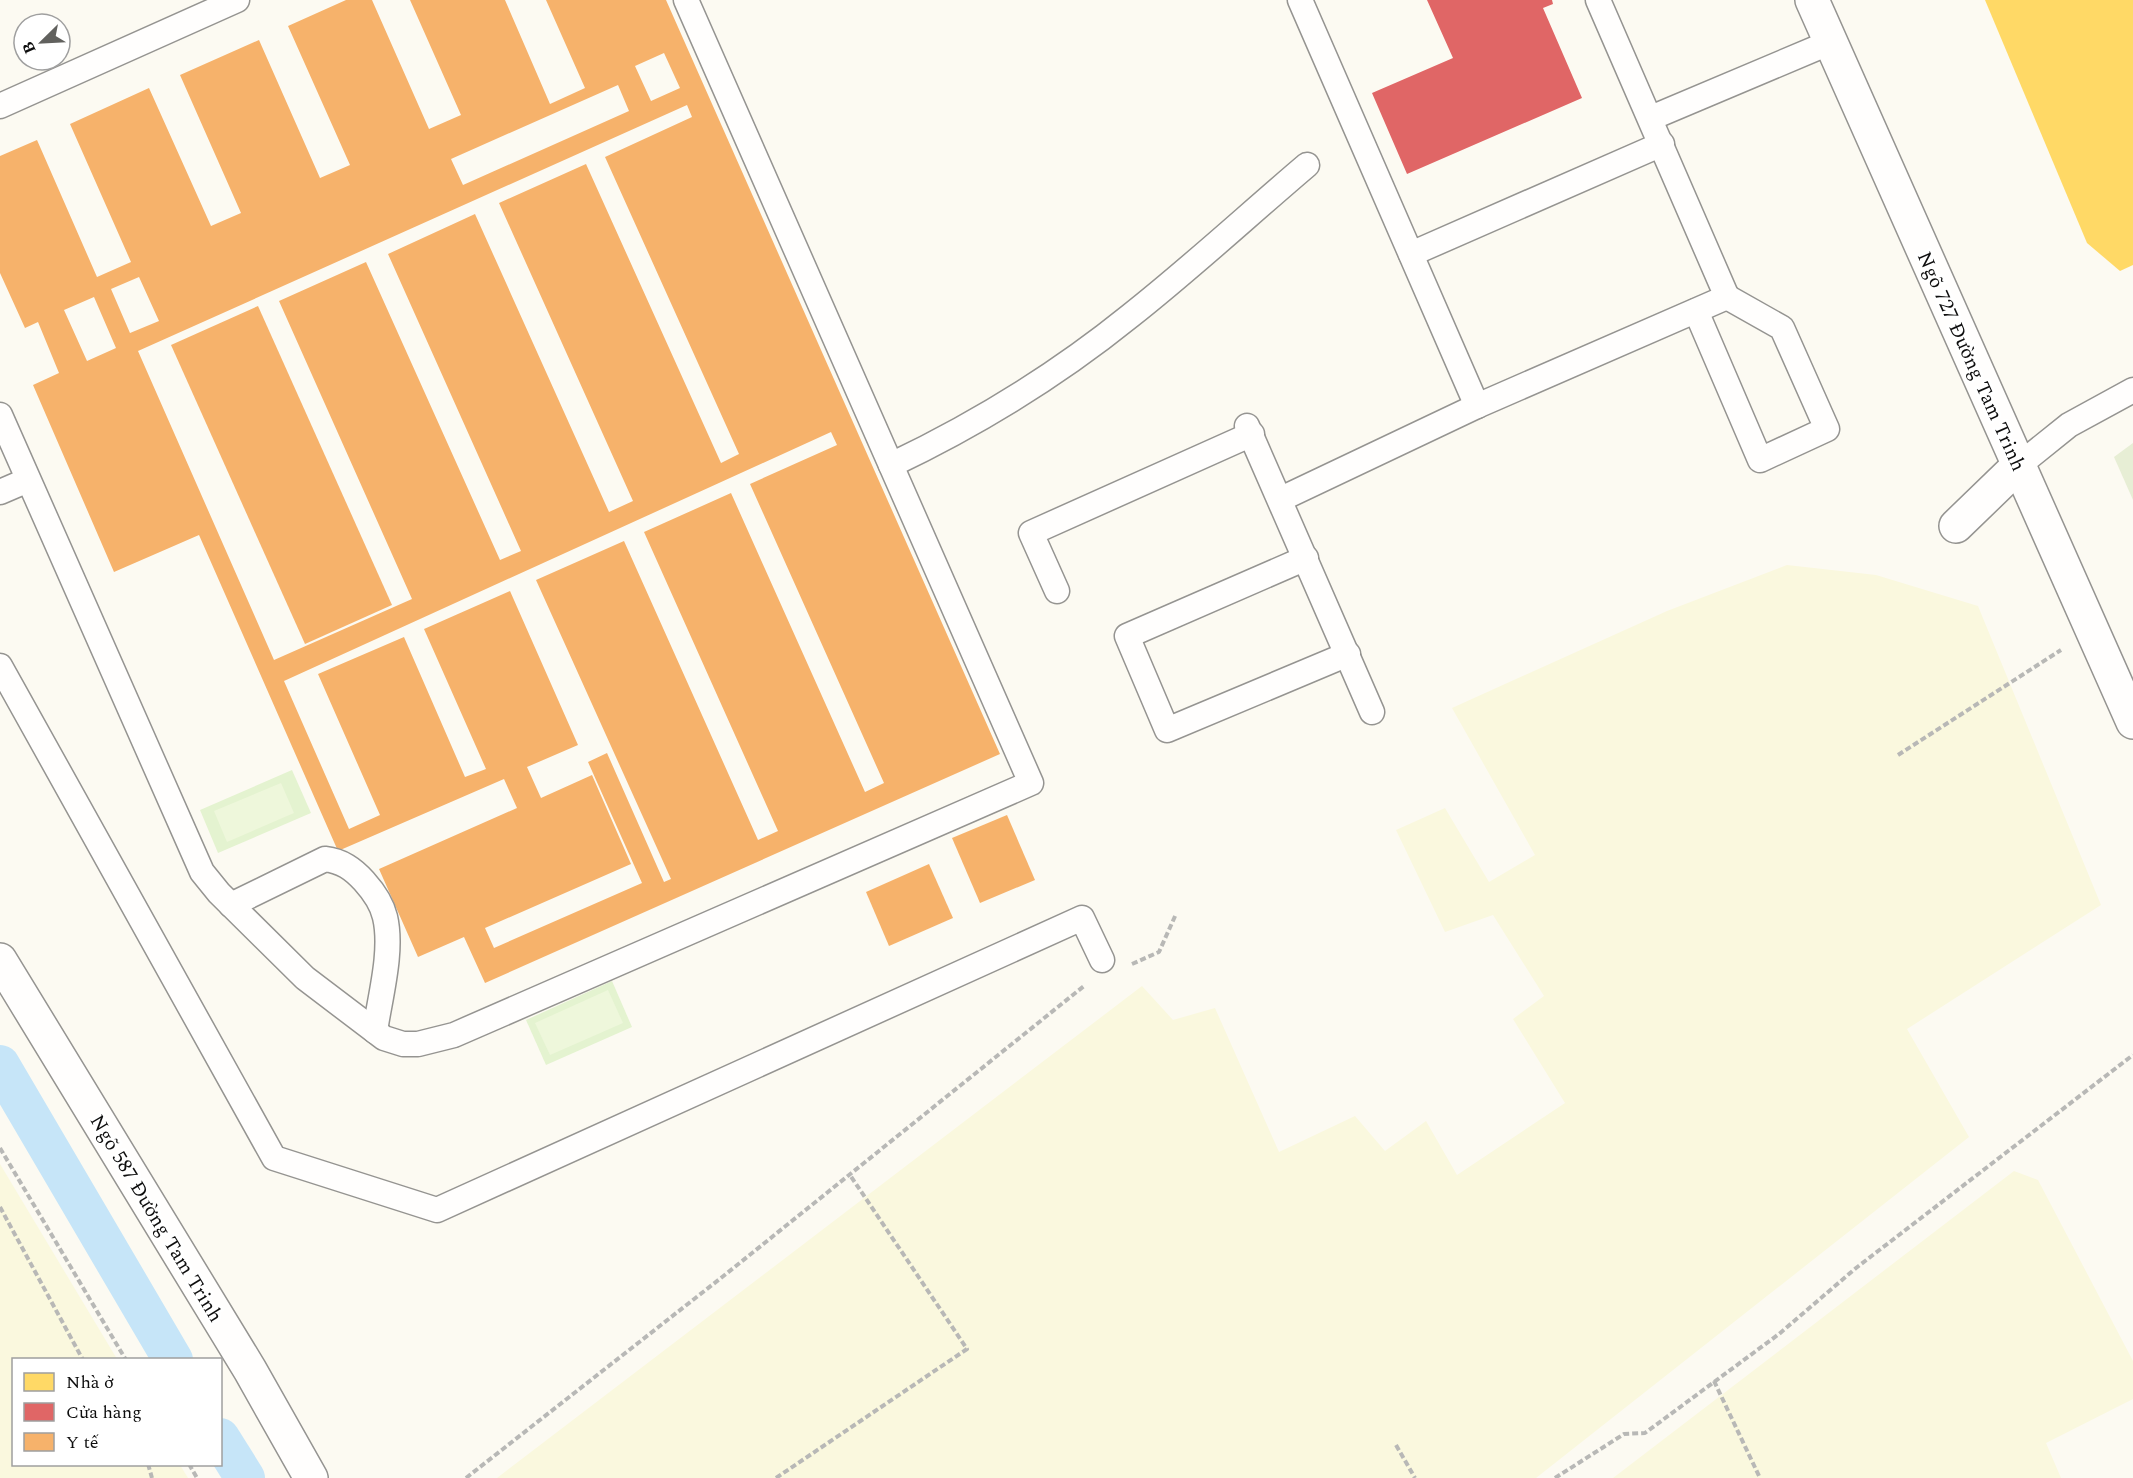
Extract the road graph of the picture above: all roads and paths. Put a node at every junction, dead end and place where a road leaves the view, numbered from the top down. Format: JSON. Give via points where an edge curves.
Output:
{"nodes":[{"id":1,"x":237,"y":0,"type":"edge"},
{"id":2,"x":686,"y":0,"type":"edge"},
{"id":3,"x":1300,"y":0,"type":"edge"},
{"id":4,"x":1598,"y":0,"type":"edge"},
{"id":5,"x":1812,"y":0,"type":"edge"},
{"id":6,"x":1831,"y":42,"type":"junction"},
{"id":7,"x":0,"y":106,"type":"edge"},
{"id":8,"x":1651,"y":118,"type":"junction"},
{"id":9,"x":1662,"y":144,"type":"junction"},
{"id":10,"x":1307,"y":165,"type":"dead end"},
{"id":11,"x":1411,"y":254,"type":"junction"},
{"id":12,"x":1727,"y":297,"type":"junction"},
{"id":13,"x":1696,"y":311,"type":"junction"},
{"id":14,"x":2133,"y":390,"type":"edge"},
{"id":15,"x":1477,"y":406,"type":"junction"},
{"id":16,"x":0,"y":415,"type":"edge"},
{"id":17,"x":891,"y":465,"type":"junction"},
{"id":18,"x":2018,"y":466,"type":"junction"},
{"id":19,"x":28,"y":480,"type":"junction"},
{"id":20,"x":0,"y":492,"type":"edge"},
{"id":21,"x":1281,"y":499,"type":"junction"},
{"id":22,"x":1956,"y":526,"type":"dead end"},
{"id":23,"x":1306,"y":558,"type":"junction"},
{"id":24,"x":1057,"y":591,"type":"dead end"},
{"id":25,"x":2092,"y":630,"type":"junction"},
{"id":26,"x":1347,"y":654,"type":"junction"},
{"id":27,"x":0,"y":666,"type":"edge"},
{"id":28,"x":1372,"y":712,"type":"dead end"},
{"id":29,"x":2133,"y":722,"type":"edge"},
{"id":30,"x":1898,"y":755,"type":"dead end"},
{"id":31,"x":231,"y":905,"type":"junction"},
{"id":32,"x":1176,"y":914,"type":"dead end"},
{"id":33,"x":0,"y":960,"type":"edge"},
{"id":34,"x":1102,"y":960,"type":"dead end"},
{"id":35,"x":1128,"y":966,"type":"dead end"},
{"id":36,"x":1086,"y":984,"type":"dead end"},
{"id":37,"x":375,"y":1031,"type":"junction"},
{"id":38,"x":2133,"y":1055,"type":"edge"},
{"id":39,"x":0,"y":1148,"type":"edge"},
{"id":40,"x":850,"y":1175,"type":"junction"},
{"id":41,"x":0,"y":1207,"type":"edge"},
{"id":42,"x":82,"y":1358,"type":"edge"},
{"id":43,"x":125,"y":1358,"type":"edge"},
{"id":44,"x":1714,"y":1382,"type":"junction"},
{"id":45,"x":1395,"y":1445,"type":"dead end"},
{"id":46,"x":311,"y":1478,"type":"edge"},
{"id":47,"x":465,"y":1478,"type":"edge"},
{"id":48,"x":776,"y":1478,"type":"edge"},
{"id":49,"x":1415,"y":1478,"type":"edge"},
{"id":50,"x":1555,"y":1478,"type":"edge"},
{"id":51,"x":1761,"y":1478,"type":"edge"}],
"edges":[{"from":1,"to":7,"type":"lane"},
{"from":2,"to":17,"type":"lane"},
{"from":3,"to":11,"type":"lane"},
{"from":4,"to":8,"type":"lane"},
{"from":5,"to":6,"type":"street","name":"Ngõ 727 Đường Tam Trinh"},
{"from":6,"to":8,"type":"lane"},
{"from":6,"to":18,"type":"street","name":"Ngõ 727 Đường Tam Trinh"},
{"from":8,"to":9,"type":"lane"},
{"from":9,"to":11,"type":"lane"},
{"from":9,"to":12,"type":"lane"},
{"from":10,"to":17,"type":"lane","via":[[1130,317],[988,414]]},
{"from":11,"to":15,"type":"lane"},
{"from":12,"to":13,"type":"lane"},
{"from":12,"to":13,"type":"lane","via":[[1782,328],[1827,429],[1760,459]]},
{"from":13,"to":15,"type":"lane"},
{"from":14,"to":18,"type":"lane","via":[[2070,425]]},
{"from":15,"to":21,"type":"lane"},
{"from":16,"to":19,"type":"lane"},
{"from":17,"to":37,"type":"lane","via":[[1031,783],[454,1035],[403,1044]]},
{"from":18,"to":22,"type":"street"},
{"from":18,"to":25,"type":"street","name":"Ngõ 727 Đường Tam Trinh"},
{"from":19,"to":20,"type":"lane"},
{"from":19,"to":31,"type":"lane","via":[[191,850],[202,872]]},
{"from":21,"to":23,"type":"lane"},
{"from":21,"to":24,"type":"lane","via":[[1249,430],[1031,533]]},
{"from":23,"to":26,"type":"lane"},
{"from":23,"to":26,"type":"lane","via":[[1127,636],[1167,730]]},
{"from":25,"to":29,"type":"street","name":"Ngõ 727 Đường Tam Trinh"},
{"from":25,"to":30,"type":"path"},
{"from":26,"to":28,"type":"lane"},
{"from":27,"to":34,"type":"lane","via":[[274,1158],[437,1210],[1082,918]]},
{"from":31,"to":37,"type":"lane","via":[[305,978]]},
{"from":31,"to":37,"type":"lane","via":[[325,859],[338,860],[357,873],[373,891],[385,915],[388,937]]},
{"from":32,"to":35,"type":"path","via":[[1159,952]]},
{"from":33,"to":46,"type":"street","name":"Ngõ 587 Đường Tam Trinh","via":[[250,1370]]},
{"from":36,"to":40,"type":"path"},
{"from":38,"to":44,"type":"path"},
{"from":39,"to":43,"type":"path"},
{"from":40,"to":47,"type":"path"},
{"from":40,"to":48,"type":"path","via":[[968,1349]]},
{"from":41,"to":42,"type":"path"},
{"from":44,"to":50,"type":"path","via":[[1645,1433],[1624,1434]]},
{"from":44,"to":51,"type":"path"},
{"from":45,"to":49,"type":"path"}]}
